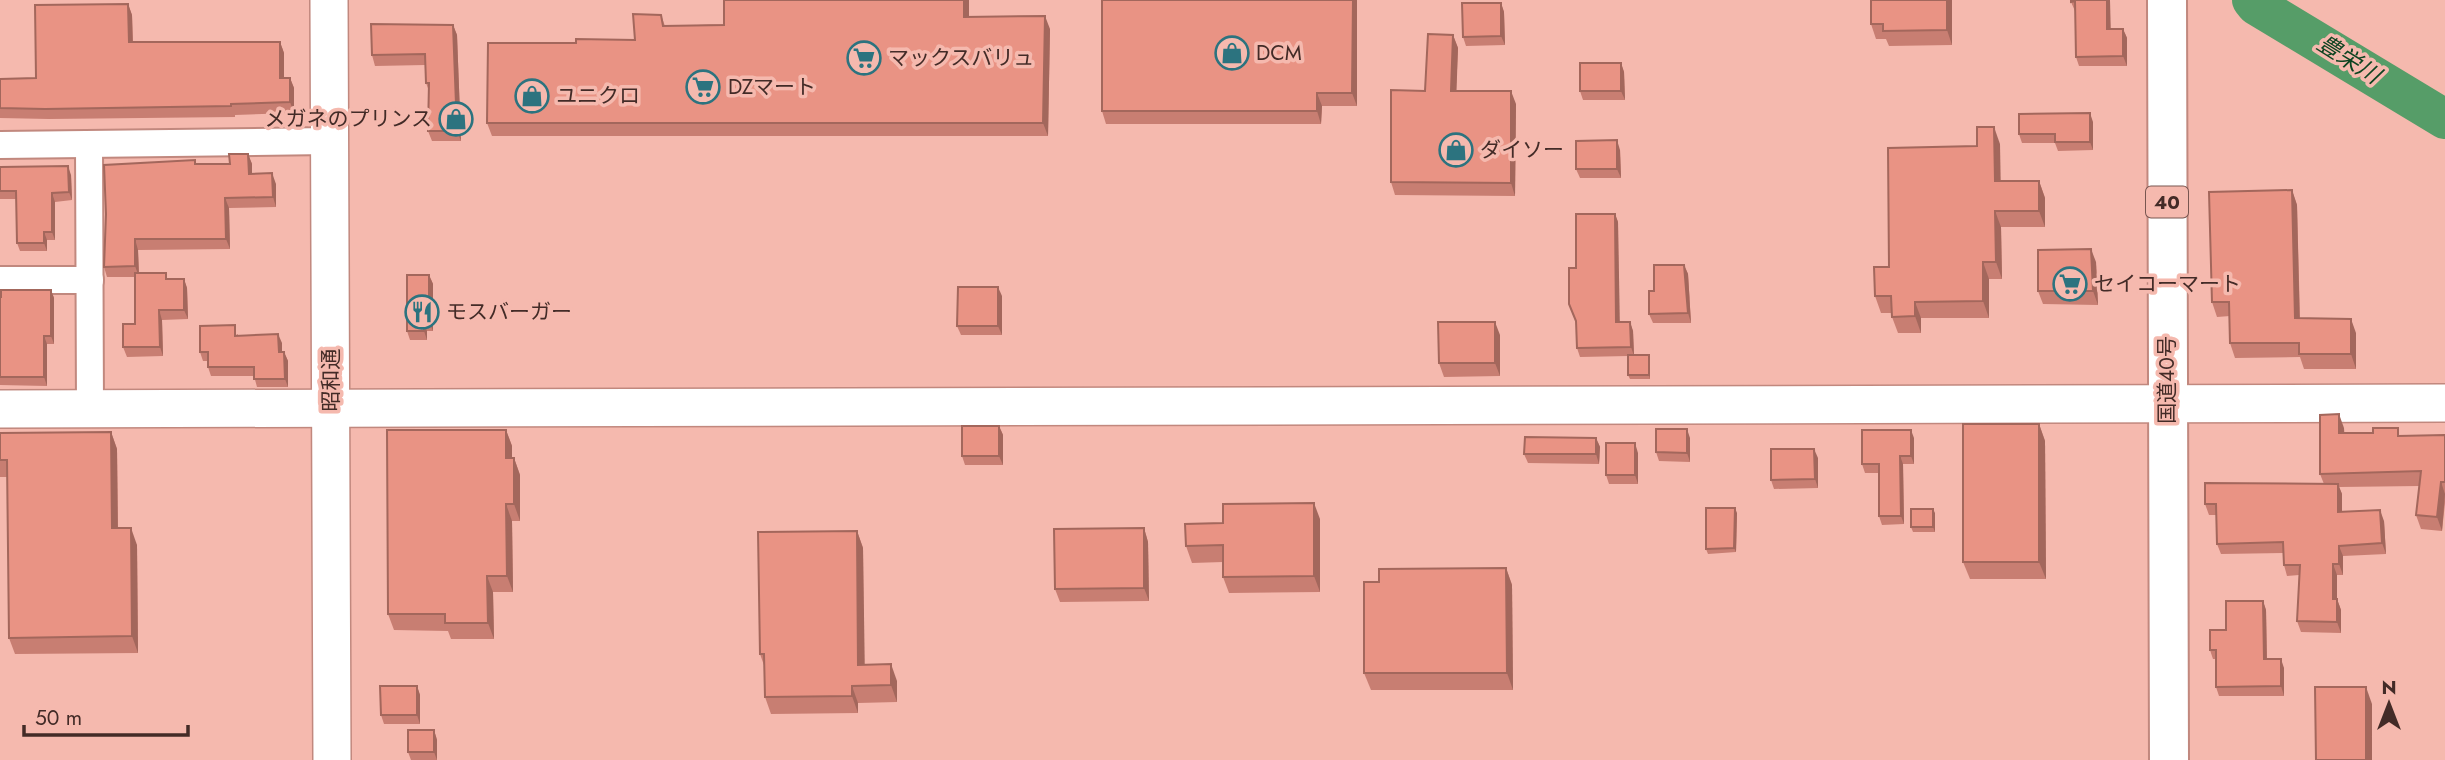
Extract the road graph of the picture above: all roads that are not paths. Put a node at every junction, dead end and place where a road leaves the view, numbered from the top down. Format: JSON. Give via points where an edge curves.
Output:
{"nodes":[{"id":1,"x":328,"y":0,"type":"edge"},
{"id":2,"x":2167,"y":0,"type":"edge"},
{"id":3,"x":329,"y":141,"type":"junction"},
{"id":4,"x":89,"y":144,"type":"junction"},
{"id":5,"x":0,"y":145,"type":"edge"},
{"id":6,"x":0,"y":280,"type":"edge"},
{"id":7,"x":90,"y":280,"type":"junction"},
{"id":8,"x":2445,"y":403,"type":"edge"},
{"id":9,"x":2167,"y":404,"type":"junction"},
{"id":10,"x":0,"y":409,"type":"edge"},
{"id":11,"x":90,"y":409,"type":"junction"},
{"id":12,"x":331,"y":409,"type":"junction"},
{"id":13,"x":332,"y":760,"type":"edge"},
{"id":14,"x":2169,"y":760,"type":"edge"}],
"edges":[{"from":1,"to":3,"type":"street","name":"昭和通"},
{"from":2,"to":9,"type":"highway","name":"国道40号","number":"40"},
{"from":3,"to":4,"type":"street"},
{"from":3,"to":12,"type":"street","name":"昭和通"},
{"from":4,"to":5,"type":"street"},
{"from":4,"to":7,"type":"street"},
{"from":6,"to":7,"type":"street"},
{"from":7,"to":11,"type":"street"},
{"from":8,"to":9,"type":"street"},
{"from":9,"to":12,"type":"street"},
{"from":9,"to":14,"type":"highway","name":"国道40号","number":"40"},
{"from":10,"to":11,"type":"street"},
{"from":11,"to":12,"type":"street"},
{"from":12,"to":13,"type":"street","name":"昭和通"}]}
